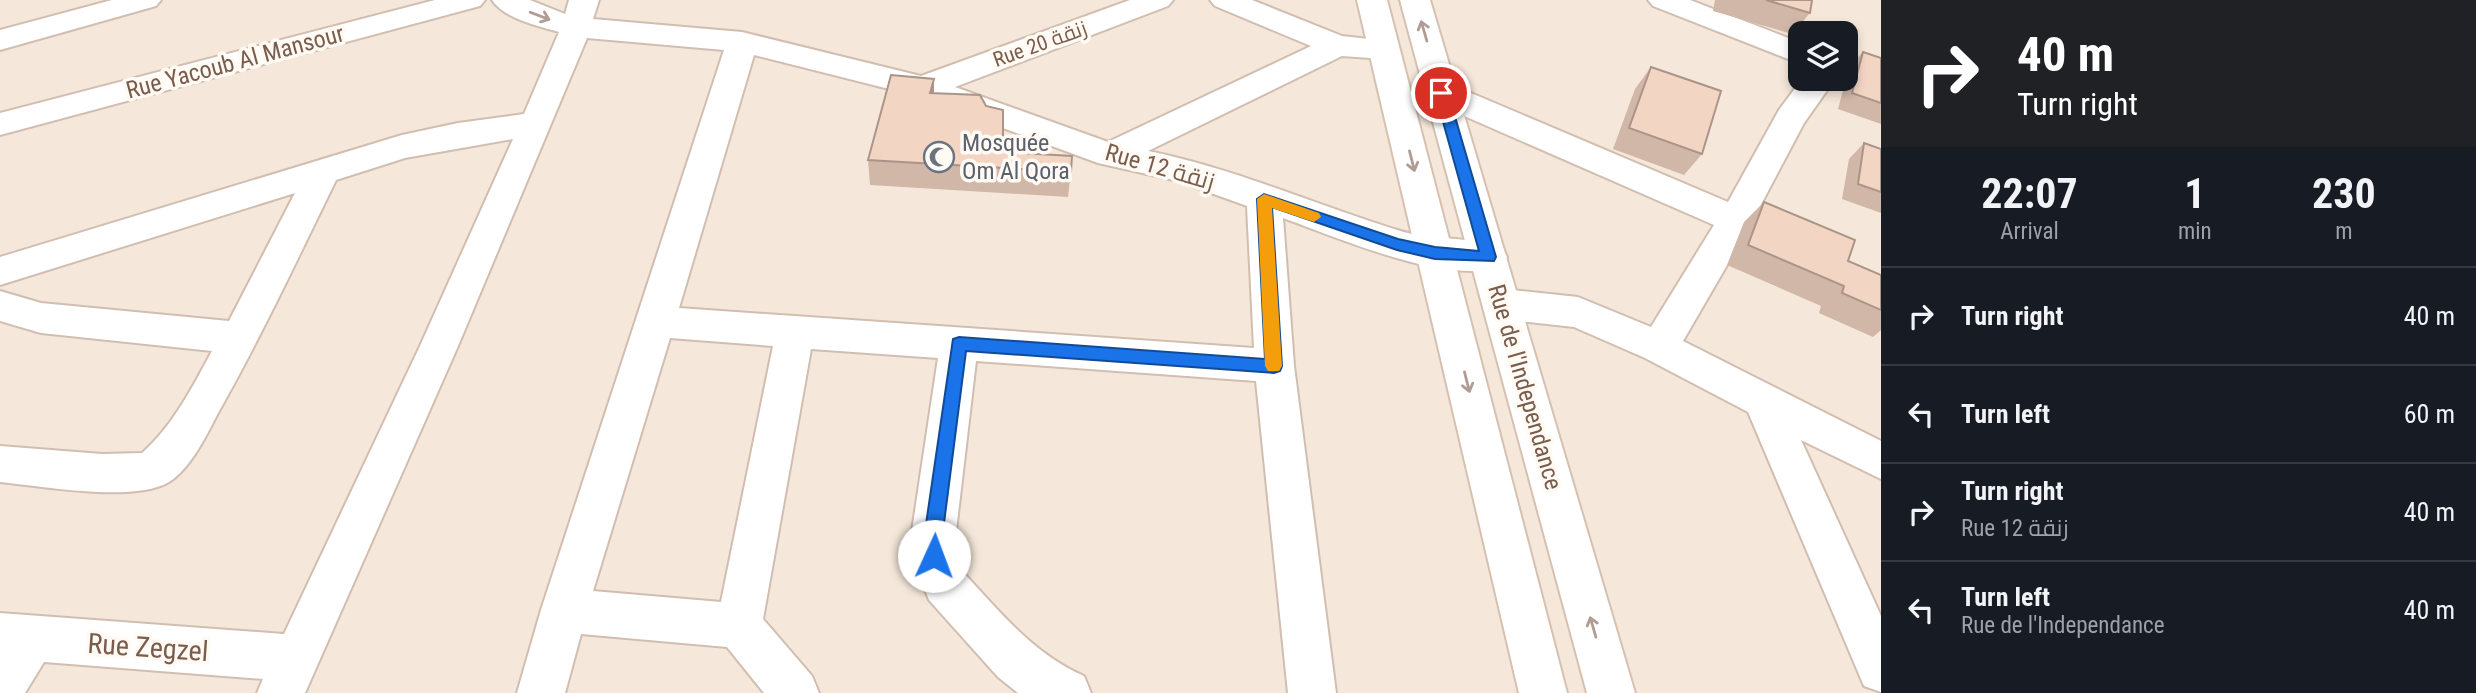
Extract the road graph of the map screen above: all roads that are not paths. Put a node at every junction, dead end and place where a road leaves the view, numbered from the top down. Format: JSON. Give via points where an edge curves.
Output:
{"nodes":[{"id":1,"x":146,"y":0,"type":"edge"},
{"id":2,"x":470,"y":0,"type":"edge"},
{"id":3,"x":507,"y":0,"type":"edge"},
{"id":4,"x":1158,"y":0,"type":"edge"},
{"id":5,"x":1225,"y":0,"type":"edge"},
{"id":6,"x":1372,"y":0,"type":"edge"},
{"id":7,"x":1415,"y":0,"type":"edge"},
{"id":8,"x":1663,"y":0,"type":"edge"},
{"id":9,"x":580,"y":13,"type":"edge"},
{"id":10,"x":0,"y":40,"type":"edge"},
{"id":11,"x":742,"y":42,"type":"junction"},
{"id":12,"x":1338,"y":46,"type":"junction"},
{"id":13,"x":1384,"y":49,"type":"junction"},
{"id":14,"x":1788,"y":49,"type":"edge"},
{"id":15,"x":923,"y":87,"type":"junction"},
{"id":16,"x":1810,"y":91,"type":"edge"},
{"id":17,"x":1441,"y":93,"type":"junction"},
{"id":18,"x":0,"y":124,"type":"edge"},
{"id":19,"x":536,"y":124,"type":"junction"},
{"id":20,"x":1110,"y":155,"type":"junction"},
{"id":21,"x":324,"y":169,"type":"junction"},
{"id":22,"x":1264,"y":199,"type":"junction"},
{"id":23,"x":1736,"y":220,"type":"junction"},
{"id":24,"x":1435,"y":253,"type":"junction"},
{"id":25,"x":1489,"y":257,"type":"junction"},
{"id":26,"x":0,"y":271,"type":"edge"},
{"id":27,"x":1502,"y":304,"type":"junction"},
{"id":28,"x":0,"y":306,"type":"edge"},
{"id":29,"x":656,"y":322,"type":"junction"},
{"id":30,"x":795,"y":332,"type":"junction"},
{"id":31,"x":239,"y":338,"type":"junction"},
{"id":32,"x":959,"y":344,"type":"junction"},
{"id":33,"x":1659,"y":347,"type":"junction"},
{"id":34,"x":1274,"y":366,"type":"junction"},
{"id":35,"x":1764,"y":402,"type":"junction"},
{"id":36,"x":1881,"y":461,"type":"edge"},
{"id":37,"x":0,"y":464,"type":"edge"},
{"id":38,"x":564,"y":610,"type":"junction"},
{"id":39,"x":739,"y":626,"type":"junction"},
{"id":40,"x":16,"y":637,"type":"edge"},
{"id":41,"x":1881,"y":669,"type":"edge"},
{"id":42,"x":289,"y":675,"type":"edge"},
{"id":43,"x":0,"y":689,"type":"edge"},
{"id":44,"x":541,"y":693,"type":"edge"},
{"id":45,"x":794,"y":693,"type":"edge"},
{"id":46,"x":1067,"y":693,"type":"edge"},
{"id":47,"x":1312,"y":693,"type":"edge"},
{"id":48,"x":1544,"y":693,"type":"edge"},
{"id":49,"x":1611,"y":693,"type":"edge"}],
"edges":[{"from":1,"to":10,"type":"street"},
{"from":2,"to":18,"type":"street","name":"Rue Yacoub Al Mansour"},
{"from":3,"to":9,"type":"street","name":"Rue 12 زنقة","one_way":true,"via":[[542,18]]},
{"from":4,"to":15,"type":"street","name":"Rue 20 زنقة"},
{"from":5,"to":12,"type":"street"},
{"from":6,"to":13,"type":"street"},
{"from":17,"to":7,"type":"street","name":"Rue de l'Independance","one_way":true},
{"from":8,"to":14,"type":"street"},
{"from":9,"to":11,"type":"street","name":"Rue 12 زنقة"},
{"from":9,"to":19,"type":"street"},
{"from":11,"to":15,"type":"street","name":"Rue 12 زنقة"},
{"from":11,"to":29,"type":"street"},
{"from":12,"to":13,"type":"street"},
{"from":12,"to":20,"type":"street"},
{"from":13,"to":24,"type":"street","one_way":true},
{"from":15,"to":20,"type":"street","name":"Rue 12 زنقة"},
{"from":16,"to":23,"type":"street","via":[[1790,118]]},
{"from":17,"to":23,"type":"street"},
{"from":17,"to":25,"type":"street","name":"Rue de l'Independance"},
{"from":19,"to":21,"type":"street","via":[[436,139]]},
{"from":19,"to":42,"type":"street"},
{"from":20,"to":22,"type":"street","name":"Rue 12 زنقة","via":[[1182,170]]},
{"from":21,"to":26,"type":"street"},
{"from":21,"to":31,"type":"street"},
{"from":22,"to":24,"type":"street","name":"Rue 12 زنقة","via":[[1379,239]]},
{"from":22,"to":34,"type":"street"},
{"from":23,"to":33,"type":"street"},
{"from":24,"to":25,"type":"street","name":"Rue 12 زنقة"},
{"from":24,"to":48,"type":"street","one_way":true},
{"from":25,"to":27,"type":"street","name":"Rue de l'Independance"},
{"from":27,"to":33,"type":"street","via":[[1578,312]]},
{"from":49,"to":27,"type":"street","name":"Rue de l'Independance","one_way":true},
{"from":28,"to":31,"type":"street","via":[[41,318]]},
{"from":29,"to":30,"type":"street"},
{"from":29,"to":38,"type":"street"},
{"from":30,"to":32,"type":"street"},
{"from":30,"to":39,"type":"street"},
{"from":31,"to":37,"type":"street","via":[[178,445],[156,469],[128,473]]},
{"from":32,"to":34,"type":"street"},
{"from":32,"to":46,"type":"street","via":[[934,556],[945,585],[1015,661],[1042,682]]},
{"from":33,"to":35,"type":"street"},
{"from":34,"to":47,"type":"street"},
{"from":35,"to":36,"type":"street"},
{"from":35,"to":41,"type":"street"},
{"from":38,"to":39,"type":"street"},
{"from":38,"to":44,"type":"street"},
{"from":39,"to":45,"type":"street"},
{"from":40,"to":42,"type":"street","name":"Rue Zegzel"},
{"from":40,"to":43,"type":"street"}]}
